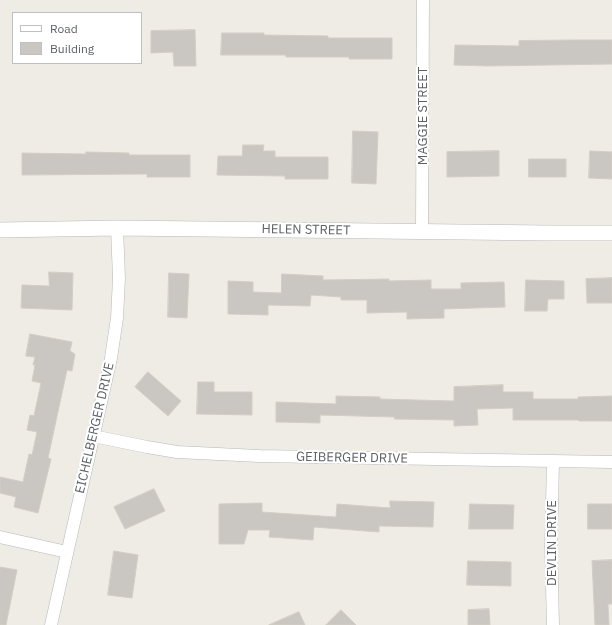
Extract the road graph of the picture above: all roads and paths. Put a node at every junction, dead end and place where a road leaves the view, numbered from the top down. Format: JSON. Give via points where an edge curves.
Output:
{"nodes":[{"id":1,"x":423,"y":0,"type":"edge"},
{"id":2,"x":117,"y":228,"type":"junction"},
{"id":3,"x":0,"y":230,"type":"edge"},
{"id":4,"x":422,"y":232,"type":"junction"},
{"id":5,"x":612,"y":233,"type":"edge"},
{"id":6,"x":93,"y":436,"type":"junction"},
{"id":7,"x":553,"y":462,"type":"junction"},
{"id":8,"x":612,"y":462,"type":"edge"},
{"id":9,"x":0,"y":537,"type":"edge"},
{"id":10,"x":67,"y":552,"type":"junction"},
{"id":11,"x":51,"y":625,"type":"edge"},
{"id":12,"x":553,"y":625,"type":"edge"}],
"edges":[{"from":1,"to":4,"type":"street","name":"MAGGIE STREET"},
{"from":2,"to":3,"type":"street","name":"HELEN STREET"},
{"from":2,"to":4,"type":"street","name":"HELEN STREET"},
{"from":2,"to":6,"type":"street","name":"EICHELBERGER DRIVE","via":[[117,318],[111,358]]},
{"from":4,"to":5,"type":"street","name":"HELEN STREET"},
{"from":6,"to":7,"type":"street","name":"GEIBERGER DRIVE","via":[[177,452]]},
{"from":6,"to":10,"type":"street","name":"EICHELBERGER DRIVE"},
{"from":7,"to":8,"type":"street","name":"GEIBERGER DRIVE"},
{"from":7,"to":12,"type":"street","name":"DEVLIN DRIVE"},
{"from":9,"to":10,"type":"street"},
{"from":10,"to":11,"type":"street","name":"EICHELBERGER DRIVE"}]}
